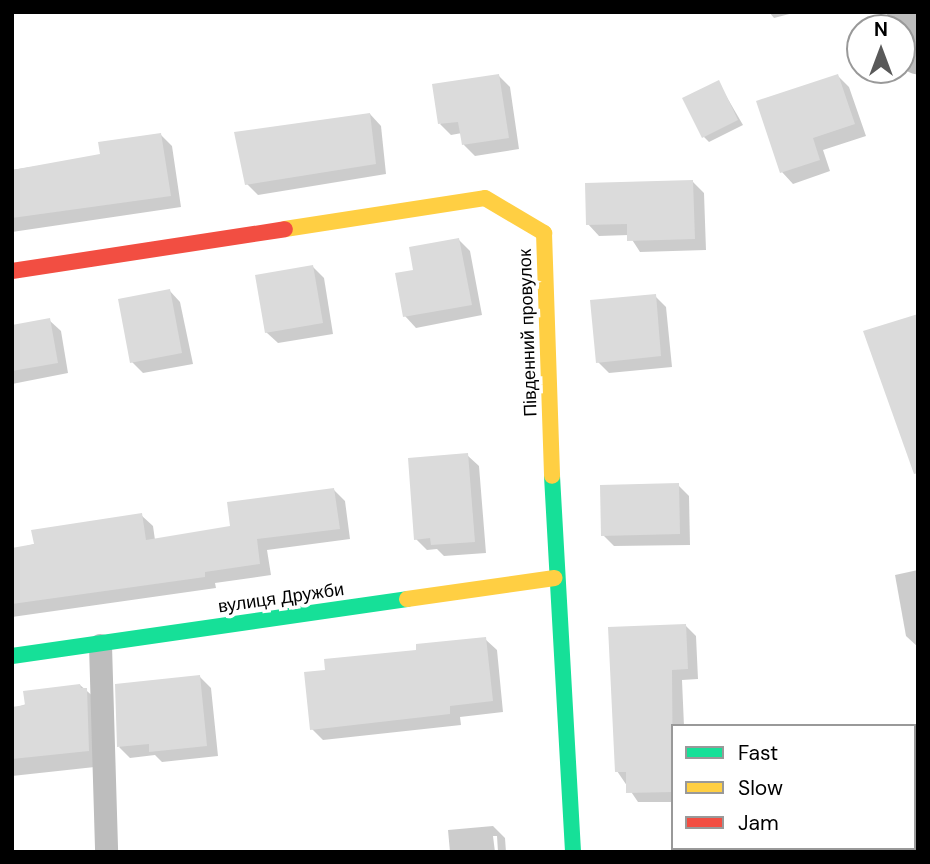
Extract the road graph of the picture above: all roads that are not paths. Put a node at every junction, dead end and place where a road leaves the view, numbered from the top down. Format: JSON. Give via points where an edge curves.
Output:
{"nodes":[{"id":1,"x":906,"y":12,"type":"edge"},
{"id":2,"x":918,"y":55,"type":"edge"},
{"id":3,"x":12,"y":271,"type":"edge"},
{"id":4,"x":555,"y":578,"type":"junction"},
{"id":5,"x":100,"y":645,"type":"junction"},
{"id":6,"x":12,"y":656,"type":"edge"},
{"id":7,"x":106,"y":852,"type":"edge"},
{"id":8,"x":573,"y":852,"type":"edge"}],
"edges":[{"from":1,"to":2,"type":"street"},
{"from":3,"to":4,"type":"street","name":"Південний провулок","via":[[485,198],[544,233]]},
{"from":4,"to":5,"type":"street","name":"вулиця Дружби"},
{"from":4,"to":8,"type":"street","name":"Південний провулок"},
{"from":5,"to":6,"type":"street","name":"вулиця Дружби"},
{"from":5,"to":7,"type":"lane"}]}
